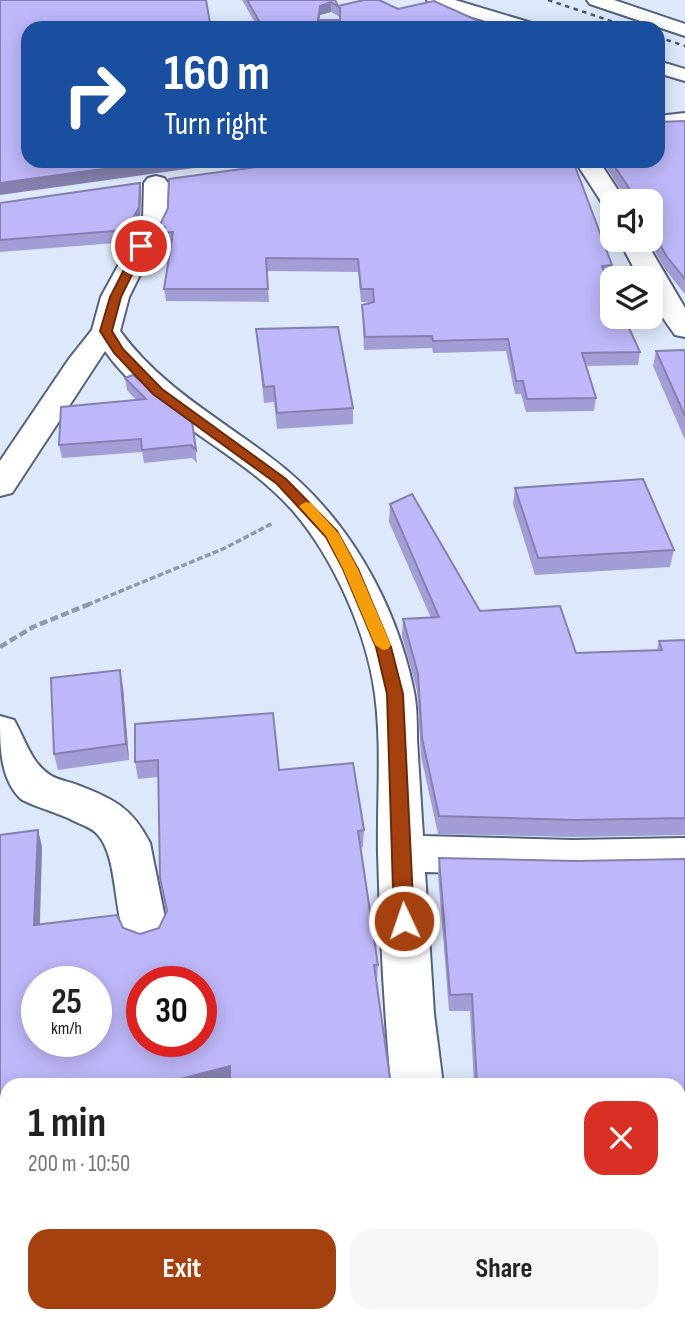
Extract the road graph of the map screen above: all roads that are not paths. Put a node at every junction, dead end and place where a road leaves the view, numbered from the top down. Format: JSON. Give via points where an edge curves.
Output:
{"nodes":[{"id":1,"x":436,"y":0,"type":"edge"},
{"id":2,"x":596,"y":0,"type":"edge"},
{"id":3,"x":505,"y":21,"type":"edge"},
{"id":4,"x":658,"y":21,"type":"edge"},
{"id":5,"x":665,"y":23,"type":"edge"},
{"id":6,"x":685,"y":30,"type":"edge"},
{"id":7,"x":665,"y":69,"type":"edge"},
{"id":8,"x":685,"y":75,"type":"edge"},
{"id":9,"x":685,"y":120,"type":"edge"},
{"id":10,"x":665,"y":122,"type":"edge"},
{"id":11,"x":592,"y":168,"type":"edge"},
{"id":12,"x":156,"y":183,"type":"dead end"},
{"id":13,"x":605,"y":189,"type":"edge"},
{"id":14,"x":638,"y":252,"type":"edge"},
{"id":15,"x":685,"y":330,"type":"edge"},
{"id":16,"x":106,"y":331,"type":"junction"},
{"id":17,"x":0,"y":486,"type":"edge"},
{"id":18,"x":0,"y":731,"type":"edge"},
{"id":19,"x":400,"y":853,"type":"junction"},
{"id":20,"x":685,"y":856,"type":"edge"},
{"id":21,"x":144,"y":928,"type":"dead end"},
{"id":22,"x":416,"y":1078,"type":"edge"}],
"edges":[{"from":1,"to":3,"type":"street"},
{"from":2,"to":4,"type":"street"},
{"from":5,"to":6,"type":"street"},
{"from":7,"to":8,"type":"street"},
{"from":9,"to":10,"type":"street"},
{"from":11,"to":13,"type":"street"},
{"from":12,"to":16,"type":"street","via":[[155,220],[115,297]]},
{"from":14,"to":15,"type":"street"},
{"from":16,"to":17,"type":"street"},
{"from":16,"to":19,"type":"street","via":[[118,351],[157,392],[282,481],[332,534],[384,647],[395,694]]},
{"from":18,"to":21,"type":"street","via":[[20,773],[37,789],[112,820],[128,843]]},
{"from":19,"to":20,"type":"street"},
{"from":19,"to":22,"type":"street"}]}
